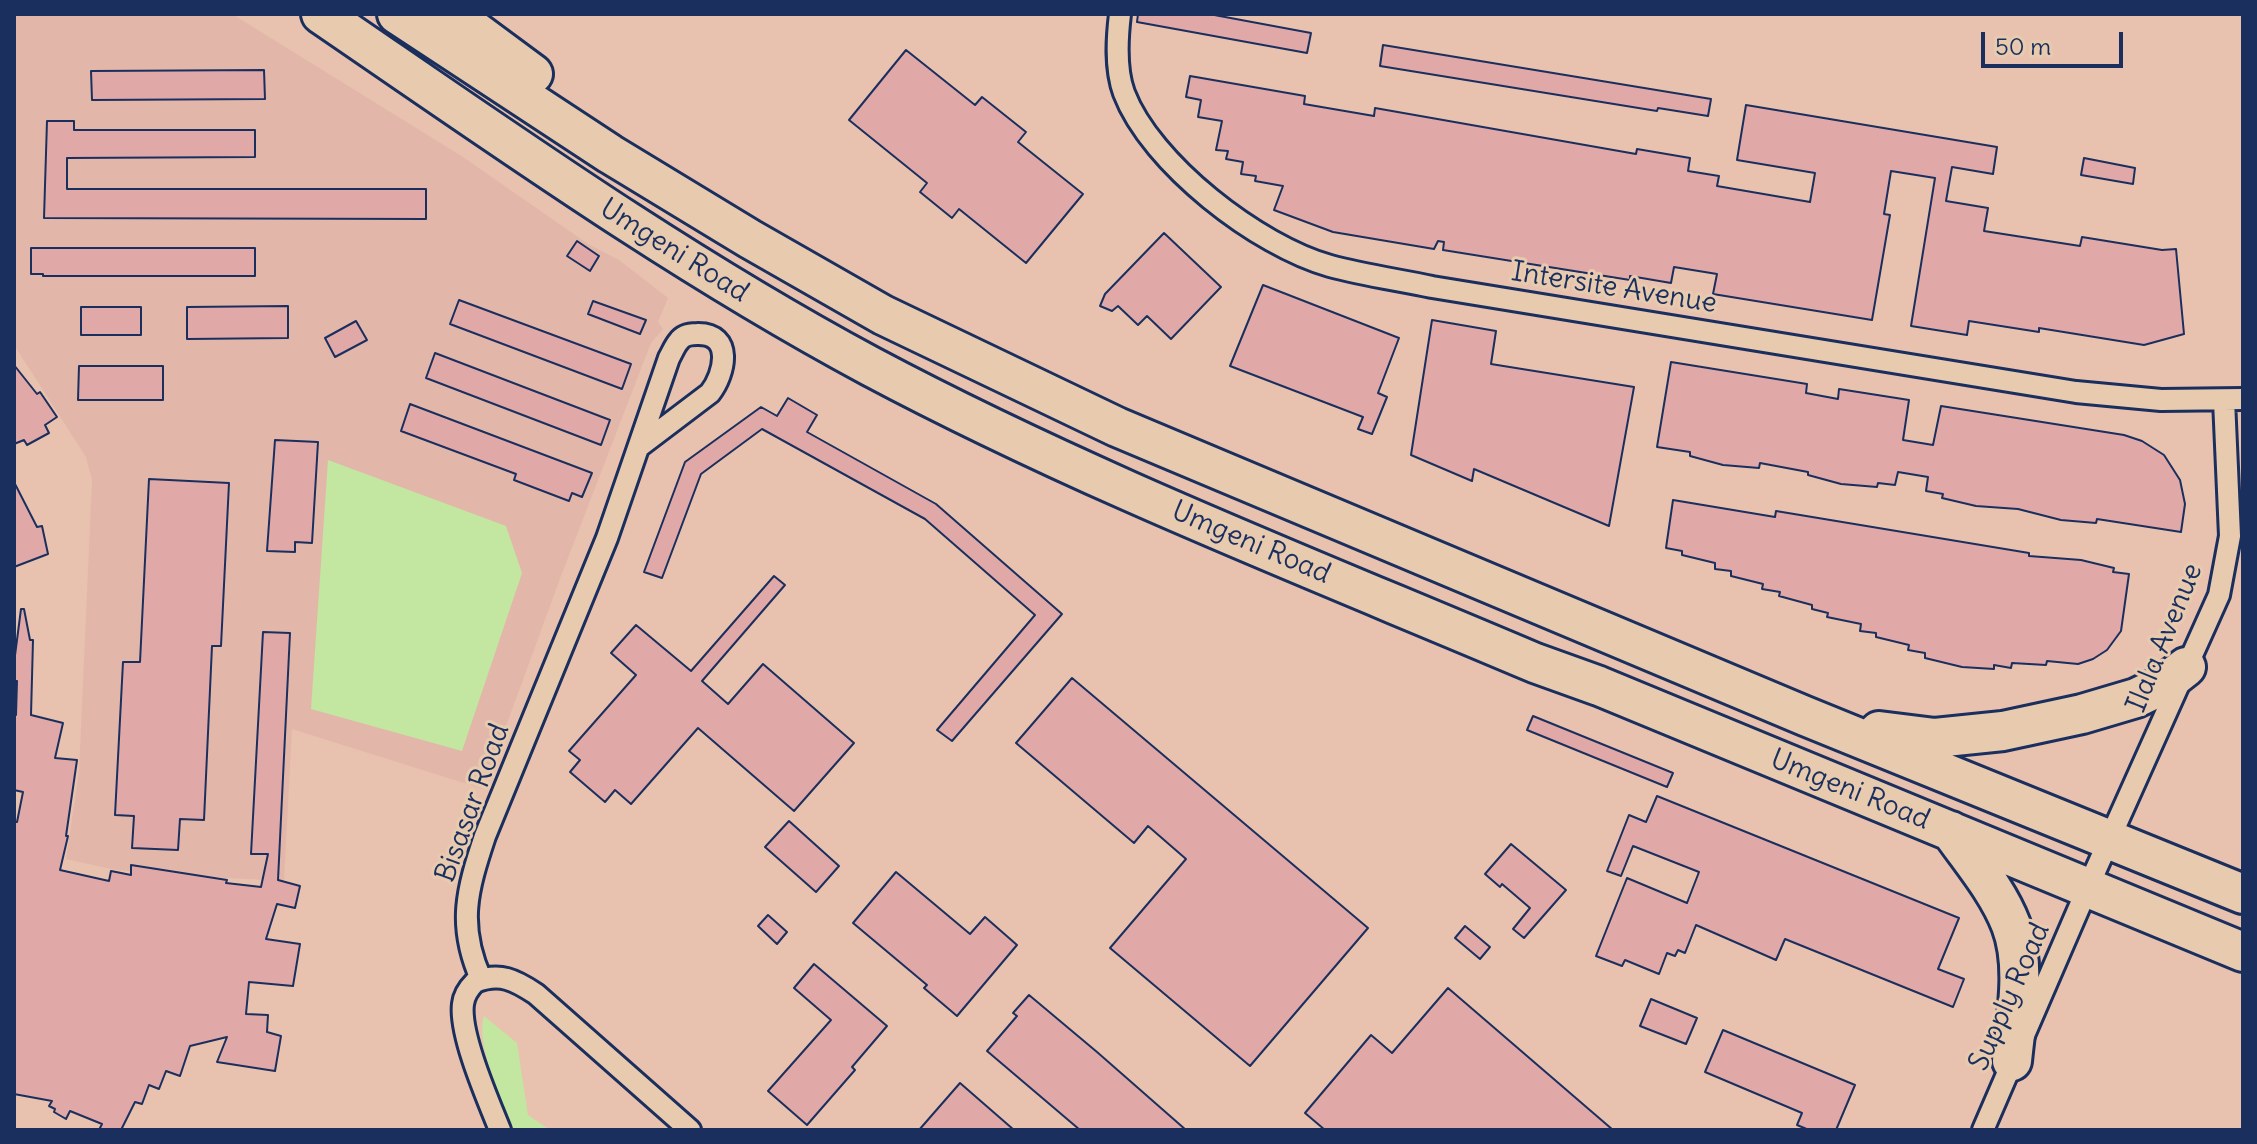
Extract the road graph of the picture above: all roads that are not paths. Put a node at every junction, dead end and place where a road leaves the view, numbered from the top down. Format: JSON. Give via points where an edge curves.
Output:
{"nodes":[{"id":1,"x":321,"y":14,"type":"edge"},
{"id":2,"x":397,"y":14,"type":"edge"},
{"id":3,"x":452,"y":14,"type":"edge"},
{"id":4,"x":1120,"y":14,"type":"edge"},
{"id":5,"x":921,"y":332,"type":"junction"},
{"id":6,"x":2233,"y":400,"type":"edge"},
{"id":7,"x":640,"y":446,"type":"junction"},
{"id":8,"x":2186,"y":667,"type":"junction"},
{"id":9,"x":1805,"y":716,"type":"junction"},
{"id":10,"x":1951,"y":831,"type":"junction"},
{"id":11,"x":2109,"y":840,"type":"junction"},
{"id":12,"x":2088,"y":887,"type":"junction"},
{"id":13,"x":2243,"y":894,"type":"edge"},
{"id":14,"x":2243,"y":952,"type":"edge"},
{"id":15,"x":481,"y":979,"type":"junction"},
{"id":16,"x":2012,"y":1061,"type":"junction"},
{"id":17,"x":500,"y":1130,"type":"edge"},
{"id":18,"x":690,"y":1130,"type":"edge"},
{"id":19,"x":1983,"y":1130,"type":"edge"}],
"edges":[{"from":1,"to":10,"type":"highway","name":"Umgeni Road","via":[[610,212],[754,302],[911,387],[1121,488]]},
{"from":2,"to":5,"type":"highway","name":"Umgeni Road","via":[[622,162],[869,308]]},
{"from":3,"to":5,"type":"highway","via":[[550,87]]},
{"from":4,"to":6,"type":"street","name":"Intersite Avenue","via":[[1123,92],[1139,123],[1175,167],[1236,218],[1328,266],[2076,392]]},
{"from":5,"to":9,"type":"highway","name":"Umgeni Road","via":[[1117,427]]},
{"from":6,"to":8,"type":"street","name":"Ilala Avenue","via":[[2230,536],[2219,595]]},
{"from":7,"to":7,"type":"street","name":"Bisasar Road","via":[[678,341],[694,334],[715,339],[724,353],[717,384]]},
{"from":7,"to":15,"type":"street","name":"Bisasar Road","via":[[469,885],[465,924]]},
{"from":8,"to":9,"type":"highway","via":[[2136,698],[1968,736],[1903,736]]},
{"from":8,"to":11,"type":"street","name":"Ilala Avenue"},
{"from":9,"to":11,"type":"highway","name":"Umgeni Road"},
{"from":10,"to":12,"type":"highway","name":"Umgeni Road"},
{"from":10,"to":16,"type":"highway","via":[[2012,926],[2018,959]]},
{"from":11,"to":12,"type":"street","name":"Ilala Avenue"},
{"from":11,"to":13,"type":"highway","name":"Umgeni Road"},
{"from":12,"to":14,"type":"highway","name":"Umgeni Road"},
{"from":12,"to":16,"type":"street","name":"Supply Road"},
{"from":15,"to":17,"type":"street","via":[[466,994],[464,1020]]},
{"from":15,"to":18,"type":"street","via":[[502,976],[536,994]]},
{"from":16,"to":19,"type":"street","name":"Supply Road"}]}
